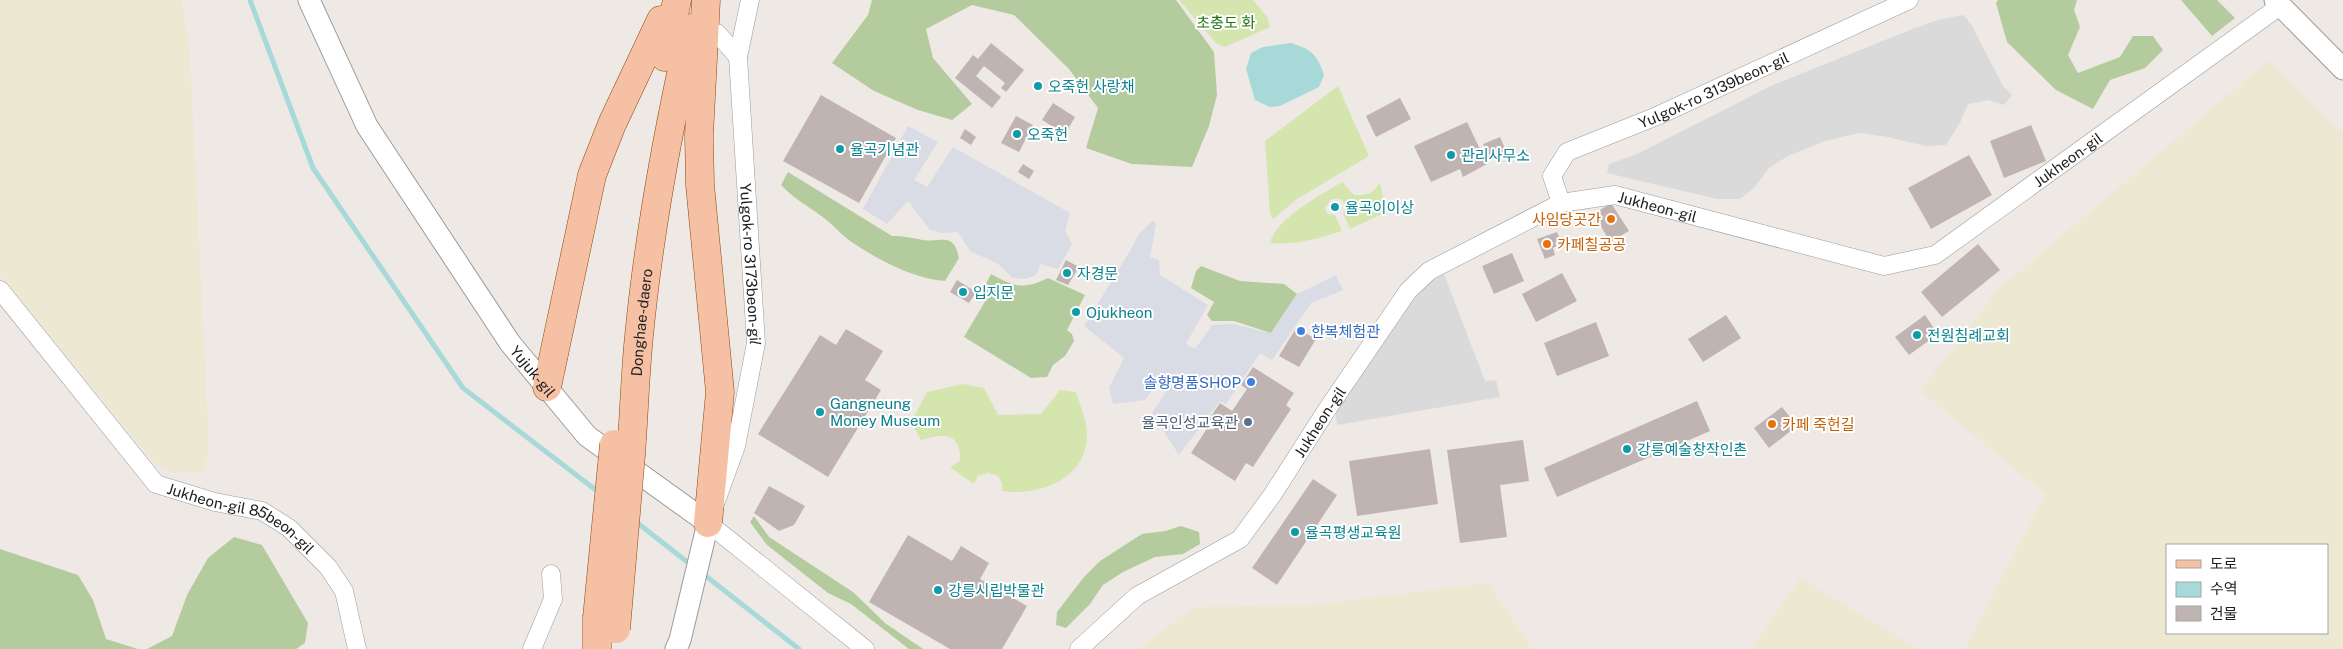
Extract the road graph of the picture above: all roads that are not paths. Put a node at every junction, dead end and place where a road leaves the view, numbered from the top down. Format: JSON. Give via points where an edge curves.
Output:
{"nodes":[{"id":1,"x":309,"y":0,"type":"edge"},
{"id":2,"x":670,"y":0,"type":"edge"},
{"id":3,"x":677,"y":0,"type":"edge"},
{"id":4,"x":697,"y":0,"type":"edge"},
{"id":5,"x":706,"y":0,"type":"edge"},
{"id":6,"x":750,"y":0,"type":"edge"},
{"id":7,"x":1908,"y":0,"type":"edge"},
{"id":8,"x":2278,"y":3,"type":"edge"},
{"id":9,"x":717,"y":33,"type":"dead end"},
{"id":10,"x":738,"y":58,"type":"junction"},
{"id":11,"x":2343,"y":69,"type":"edge"},
{"id":12,"x":1561,"y":203,"type":"junction"},
{"id":13,"x":0,"y":290,"type":"edge"},
{"id":14,"x":547,"y":387,"type":"junction"},
{"id":15,"x":623,"y":449,"type":"junction"},
{"id":16,"x":708,"y":523,"type":"junction"},
{"id":17,"x":551,"y":574,"type":"dead end"},
{"id":18,"x":610,"y":632,"type":"edge"},
{"id":19,"x":678,"y":644,"type":"edge"},
{"id":20,"x":357,"y":649,"type":"edge"},
{"id":21,"x":532,"y":649,"type":"edge"},
{"id":22,"x":597,"y":649,"type":"edge"},
{"id":23,"x":865,"y":649,"type":"edge"},
{"id":24,"x":1079,"y":649,"type":"edge"}],
"edges":[{"from":1,"to":14,"type":"street","name":"Yujuk-gil","via":[[366,126],[510,343]]},
{"from":2,"to":14,"type":"main road","via":[[592,175]]},
{"from":3,"to":15,"type":"main road","name":"Donghae-daero","via":[[632,251]]},
{"from":4,"to":15,"type":"main road","name":"Donghae-daero","via":[[670,124]]},
{"from":5,"to":16,"type":"main road","via":[[700,175],[720,392]]},
{"from":6,"to":10,"type":"street","name":"Yulgok-ro 3173beon-gil"},
{"from":7,"to":12,"type":"street","name":"Yulgok-ro 3139beon-gil","via":[[1657,116],[1567,152],[1552,176]]},
{"from":8,"to":11,"type":"street"},
{"from":8,"to":12,"type":"street","name":"Jukheon-gil","via":[[1935,255],[1884,266],[1615,194]]},
{"from":9,"to":10,"type":"street"},
{"from":10,"to":16,"type":"street","name":"Yulgok-ro 3173beon-gil","via":[[756,342],[736,446]]},
{"from":12,"to":24,"type":"street","name":"Jukheon-gil","via":[[1428,271],[1408,291],[1240,539],[1137,596]]},
{"from":13,"to":20,"type":"street","name":"Jukheon-gil 85beon-gil","via":[[156,484],[215,502],[262,510],[289,528],[328,567],[344,591]]},
{"from":14,"to":16,"type":"street","name":"Yujuk-gil","via":[[587,436]]},
{"from":15,"to":18,"type":"main road","name":"Donghae-daero","bridge":true},
{"from":16,"to":19,"type":"street"},
{"from":16,"to":23,"type":"street","name":"Yujuk-gil"},
{"from":17,"to":21,"type":"street","via":[[553,599]]},
{"from":18,"to":22,"type":"main road","name":"Donghae-daero"}]}
